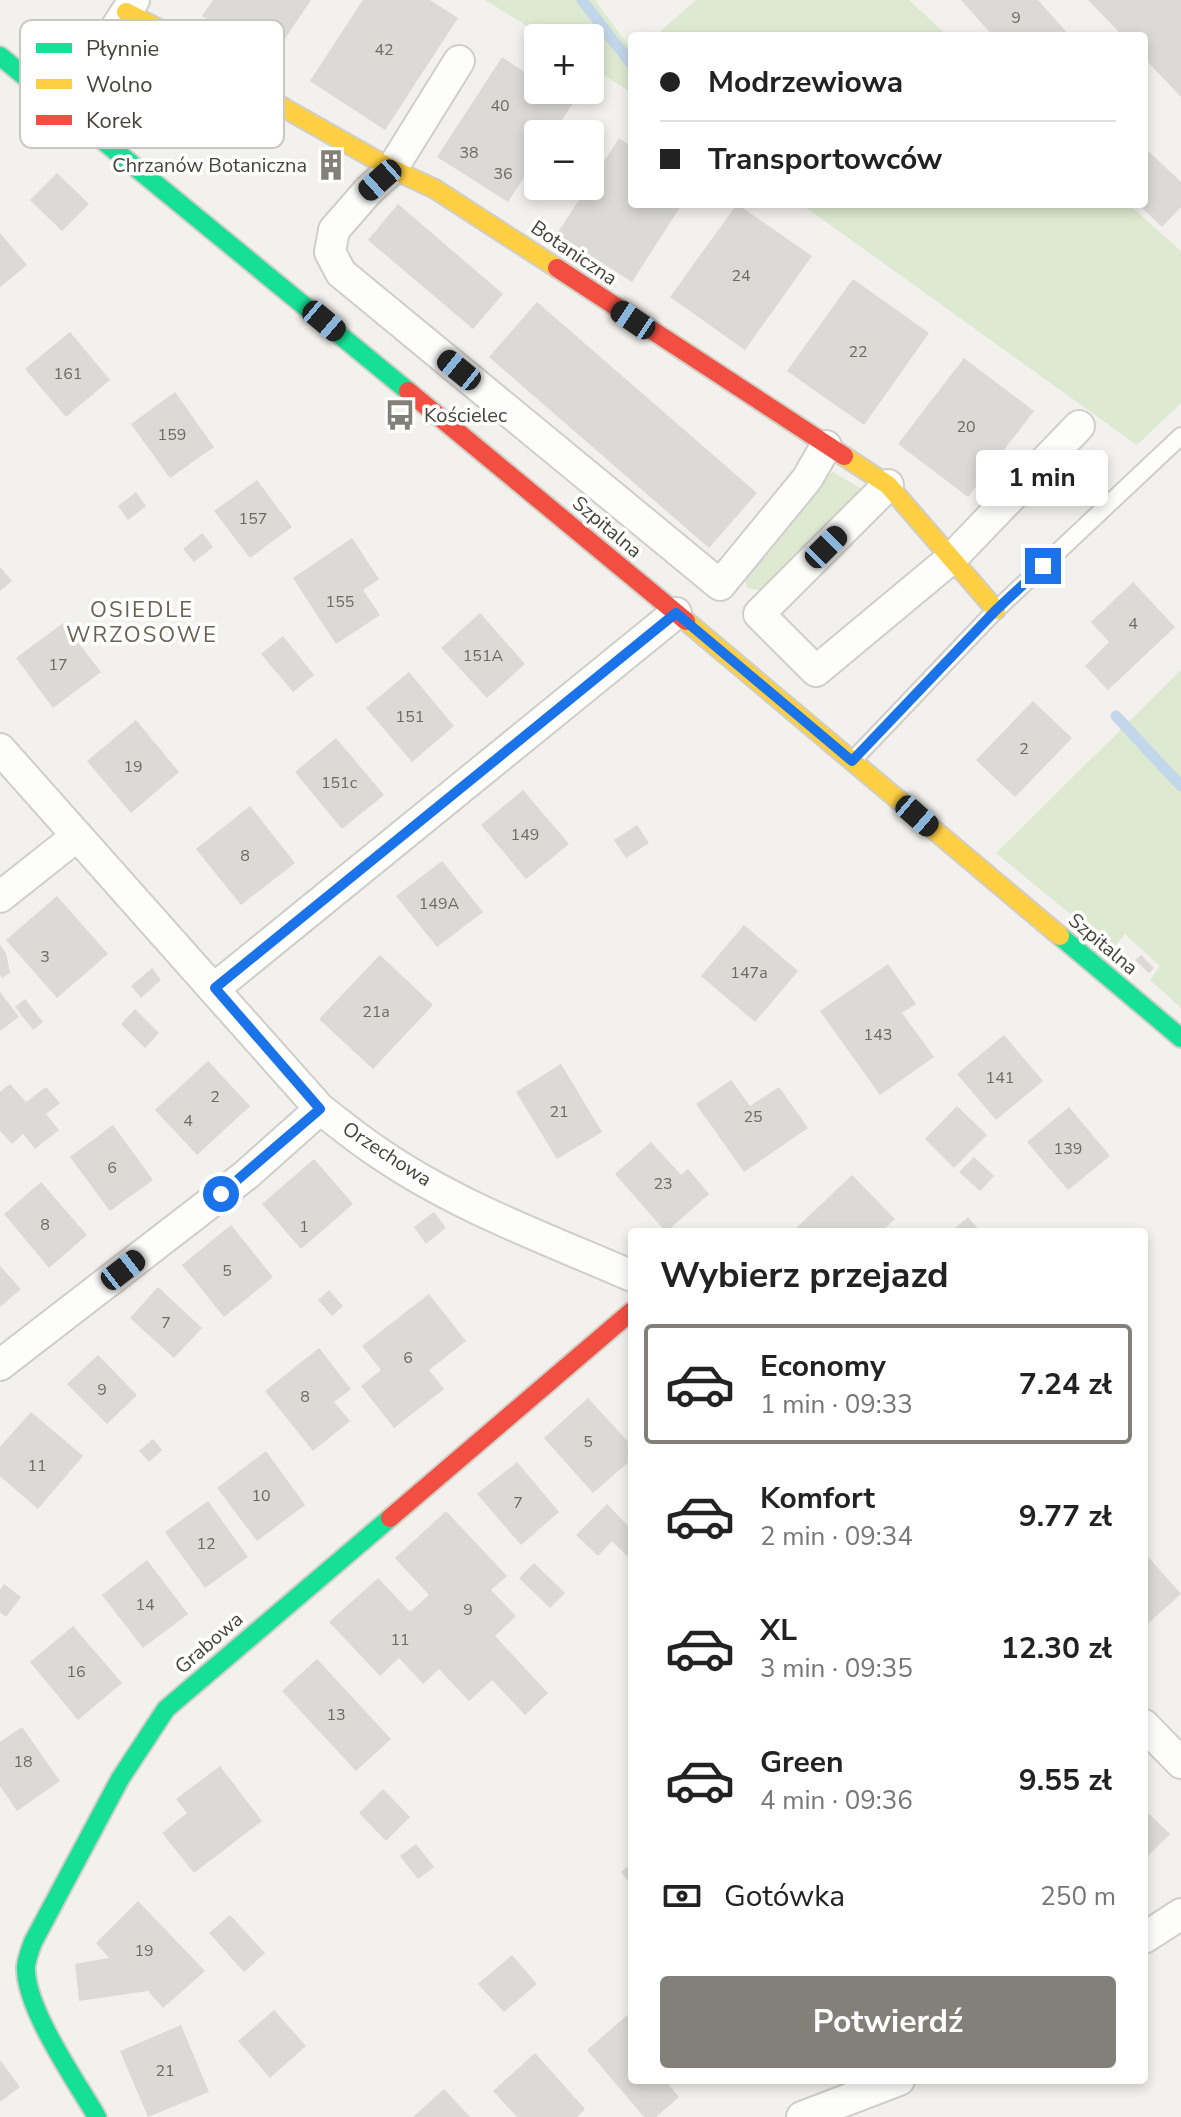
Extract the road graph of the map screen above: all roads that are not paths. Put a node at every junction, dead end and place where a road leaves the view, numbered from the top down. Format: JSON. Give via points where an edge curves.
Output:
{"nodes":[{"id":1,"x":130,"y":6,"type":"edge"},
{"id":2,"x":148,"y":20,"type":"edge"},
{"id":3,"x":0,"y":56,"type":"edge"},
{"id":4,"x":459,"y":61,"type":"dead end"},
{"id":5,"x":20,"y":72,"type":"edge"},
{"id":6,"x":284,"y":108,"type":"edge"},
{"id":7,"x":115,"y":148,"type":"edge"},
{"id":8,"x":392,"y":169,"type":"junction"},
{"id":9,"x":1079,"y":426,"type":"dead end"},
{"id":10,"x":1181,"y":436,"type":"edge"},
{"id":11,"x":826,"y":446,"type":"junction"},
{"id":12,"x":888,"y":485,"type":"junction"},
{"id":13,"x":953,"y":557,"type":"junction"},
{"id":14,"x":996,"y":610,"type":"junction"},
{"id":15,"x":676,"y":613,"type":"junction"},
{"id":16,"x":0,"y":749,"type":"edge"},
{"id":17,"x":852,"y":761,"type":"junction"},
{"id":18,"x":77,"y":836,"type":"junction"},
{"id":19,"x":0,"y":897,"type":"edge"},
{"id":20,"x":215,"y":988,"type":"junction"},
{"id":21,"x":1181,"y":1038,"type":"edge"},
{"id":22,"x":320,"y":1109,"type":"junction"},
{"id":23,"x":628,"y":1274,"type":"edge"},
{"id":24,"x":628,"y":1314,"type":"edge"},
{"id":25,"x":0,"y":1365,"type":"edge"},
{"id":26,"x":1148,"y":1729,"type":"edge"},
{"id":27,"x":1181,"y":1763,"type":"edge"},
{"id":28,"x":1181,"y":1914,"type":"edge"},
{"id":29,"x":1148,"y":1935,"type":"edge"},
{"id":30,"x":889,"y":2084,"type":"edge"},
{"id":31,"x":97,"y":2117,"type":"edge"},
{"id":32,"x":802,"y":2117,"type":"edge"}],
"edges":[{"from":1,"to":2,"type":"street","name":"Botaniczna"},
{"from":3,"to":5,"type":"street","name":"Szpitalna"},
{"from":4,"to":8,"type":"street"},
{"from":6,"to":8,"type":"street","name":"Botaniczna"},
{"from":7,"to":15,"type":"street","name":"Szpitalna"},
{"from":8,"to":11,"type":"street","name":"Botaniczna","via":[[504,232]]},
{"from":8,"to":11,"type":"street","via":[[334,230],[330,252],[341,273],[720,585],[807,479]]},
{"from":9,"to":13,"type":"street"},
{"from":10,"to":14,"type":"lane"},
{"from":11,"to":12,"type":"street","name":"Botaniczna"},
{"from":12,"to":13,"type":"street","name":"Botaniczna"},
{"from":12,"to":13,"type":"street","via":[[759,614],[816,671]]},
{"from":13,"to":14,"type":"street","name":"Botaniczna"},
{"from":14,"to":17,"type":"lane"},
{"from":15,"to":17,"type":"street","name":"Szpitalna"},
{"from":15,"to":20,"type":"street"},
{"from":16,"to":18,"type":"street","name":"Orzechowa"},
{"from":17,"to":21,"type":"street","name":"Szpitalna"},
{"from":18,"to":19,"type":"street"},
{"from":18,"to":20,"type":"street","name":"Orzechowa"},
{"from":20,"to":22,"type":"street","name":"Orzechowa"},
{"from":22,"to":23,"type":"street","name":"Orzechowa","via":[[442,1191]]},
{"from":22,"to":25,"type":"street","via":[[246,1175]]},
{"from":24,"to":31,"type":"street","name":"Grabowa","via":[[166,1709],[136,1749],[46,1919],[26,1969],[41,2014]]},
{"from":26,"to":27,"type":"street"},
{"from":28,"to":29,"type":"street"},
{"from":30,"to":32,"type":"street"}]}
